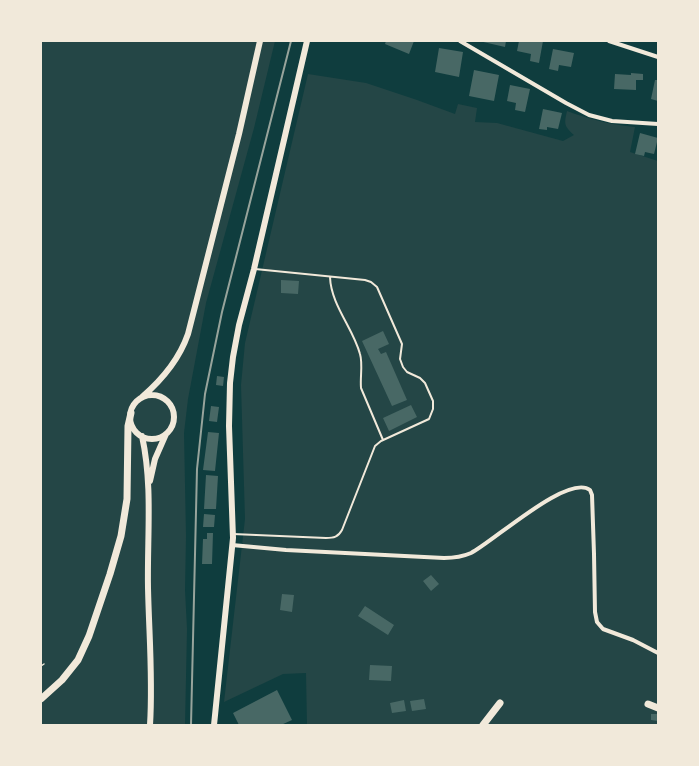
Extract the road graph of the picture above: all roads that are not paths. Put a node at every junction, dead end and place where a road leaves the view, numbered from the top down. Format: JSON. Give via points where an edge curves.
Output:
{"nodes":[{"id":1,"x":260,"y":41,"type":"edge"},
{"id":2,"x":306,"y":41,"type":"edge"},
{"id":3,"x":460,"y":41,"type":"edge"},
{"id":4,"x":609,"y":41,"type":"edge"},
{"id":5,"x":658,"y":57,"type":"edge"},
{"id":6,"x":658,"y":124,"type":"edge"},
{"id":7,"x":254,"y":269,"type":"junction"},
{"id":8,"x":330,"y":277,"type":"junction"},
{"id":9,"x":142,"y":397,"type":"junction"},
{"id":10,"x":130,"y":413,"type":"junction"},
{"id":11,"x":166,"y":434,"type":"junction"},
{"id":12,"x":142,"y":436,"type":"junction"},
{"id":13,"x":383,"y":440,"type":"junction"},
{"id":14,"x":149,"y":487,"type":"junction"},
{"id":15,"x":233,"y":534,"type":"junction"},
{"id":16,"x":232,"y":545,"type":"junction"},
{"id":17,"x":658,"y":653,"type":"edge"},
{"id":18,"x":41,"y":698,"type":"edge"},
{"id":19,"x":500,"y":703,"type":"dead end"},
{"id":20,"x":648,"y":704,"type":"dead end"},
{"id":21,"x":658,"y":708,"type":"edge"},
{"id":22,"x":150,"y":725,"type":"edge"},
{"id":23,"x":214,"y":725,"type":"edge"},
{"id":24,"x":483,"y":725,"type":"edge"}],
"edges":[{"from":1,"to":9,"type":"main road","via":[[188,334],[173,364]]},
{"from":2,"to":7,"type":"main road"},
{"from":3,"to":6,"type":"street","via":[[589,115],[612,121]]},
{"from":4,"to":5,"type":"street"},
{"from":7,"to":8,"type":"lane"},
{"from":7,"to":15,"type":"main road","via":[[237,334],[230,383]]},
{"from":8,"to":13,"type":"lane","via":[[332,291],[361,356],[361,388]]},
{"from":8,"to":13,"type":"lane","via":[[365,280],[377,287],[402,344],[400,359],[403,367],[406,372],[425,383],[433,401],[429,419]]},
{"from":9,"to":10,"type":"main road"},
{"from":9,"to":11,"type":"main road","via":[[161,396],[170,404],[174,420]]},
{"from":10,"to":12,"type":"main road","via":[[132,427]]},
{"from":10,"to":18,"type":"highway","via":[[127,499],[121,536],[110,574],[78,660],[58,684]]},
{"from":11,"to":12,"type":"main road","via":[[155,439]]},
{"from":11,"to":14,"type":"main road","via":[[155,459]]},
{"from":12,"to":14,"type":"main road"},
{"from":13,"to":15,"type":"lane","via":[[375,446],[338,536],[326,538]]},
{"from":14,"to":22,"type":"main road","via":[[148,589],[152,686]]},
{"from":15,"to":16,"type":"main road"},
{"from":16,"to":17,"type":"street","via":[[296,551],[456,557],[474,551],[524,514],[569,489],[586,487],[592,495],[597,622],[605,630]]},
{"from":16,"to":23,"type":"main road"},
{"from":19,"to":24,"type":"highway"},
{"from":20,"to":21,"type":"highway"}]}
